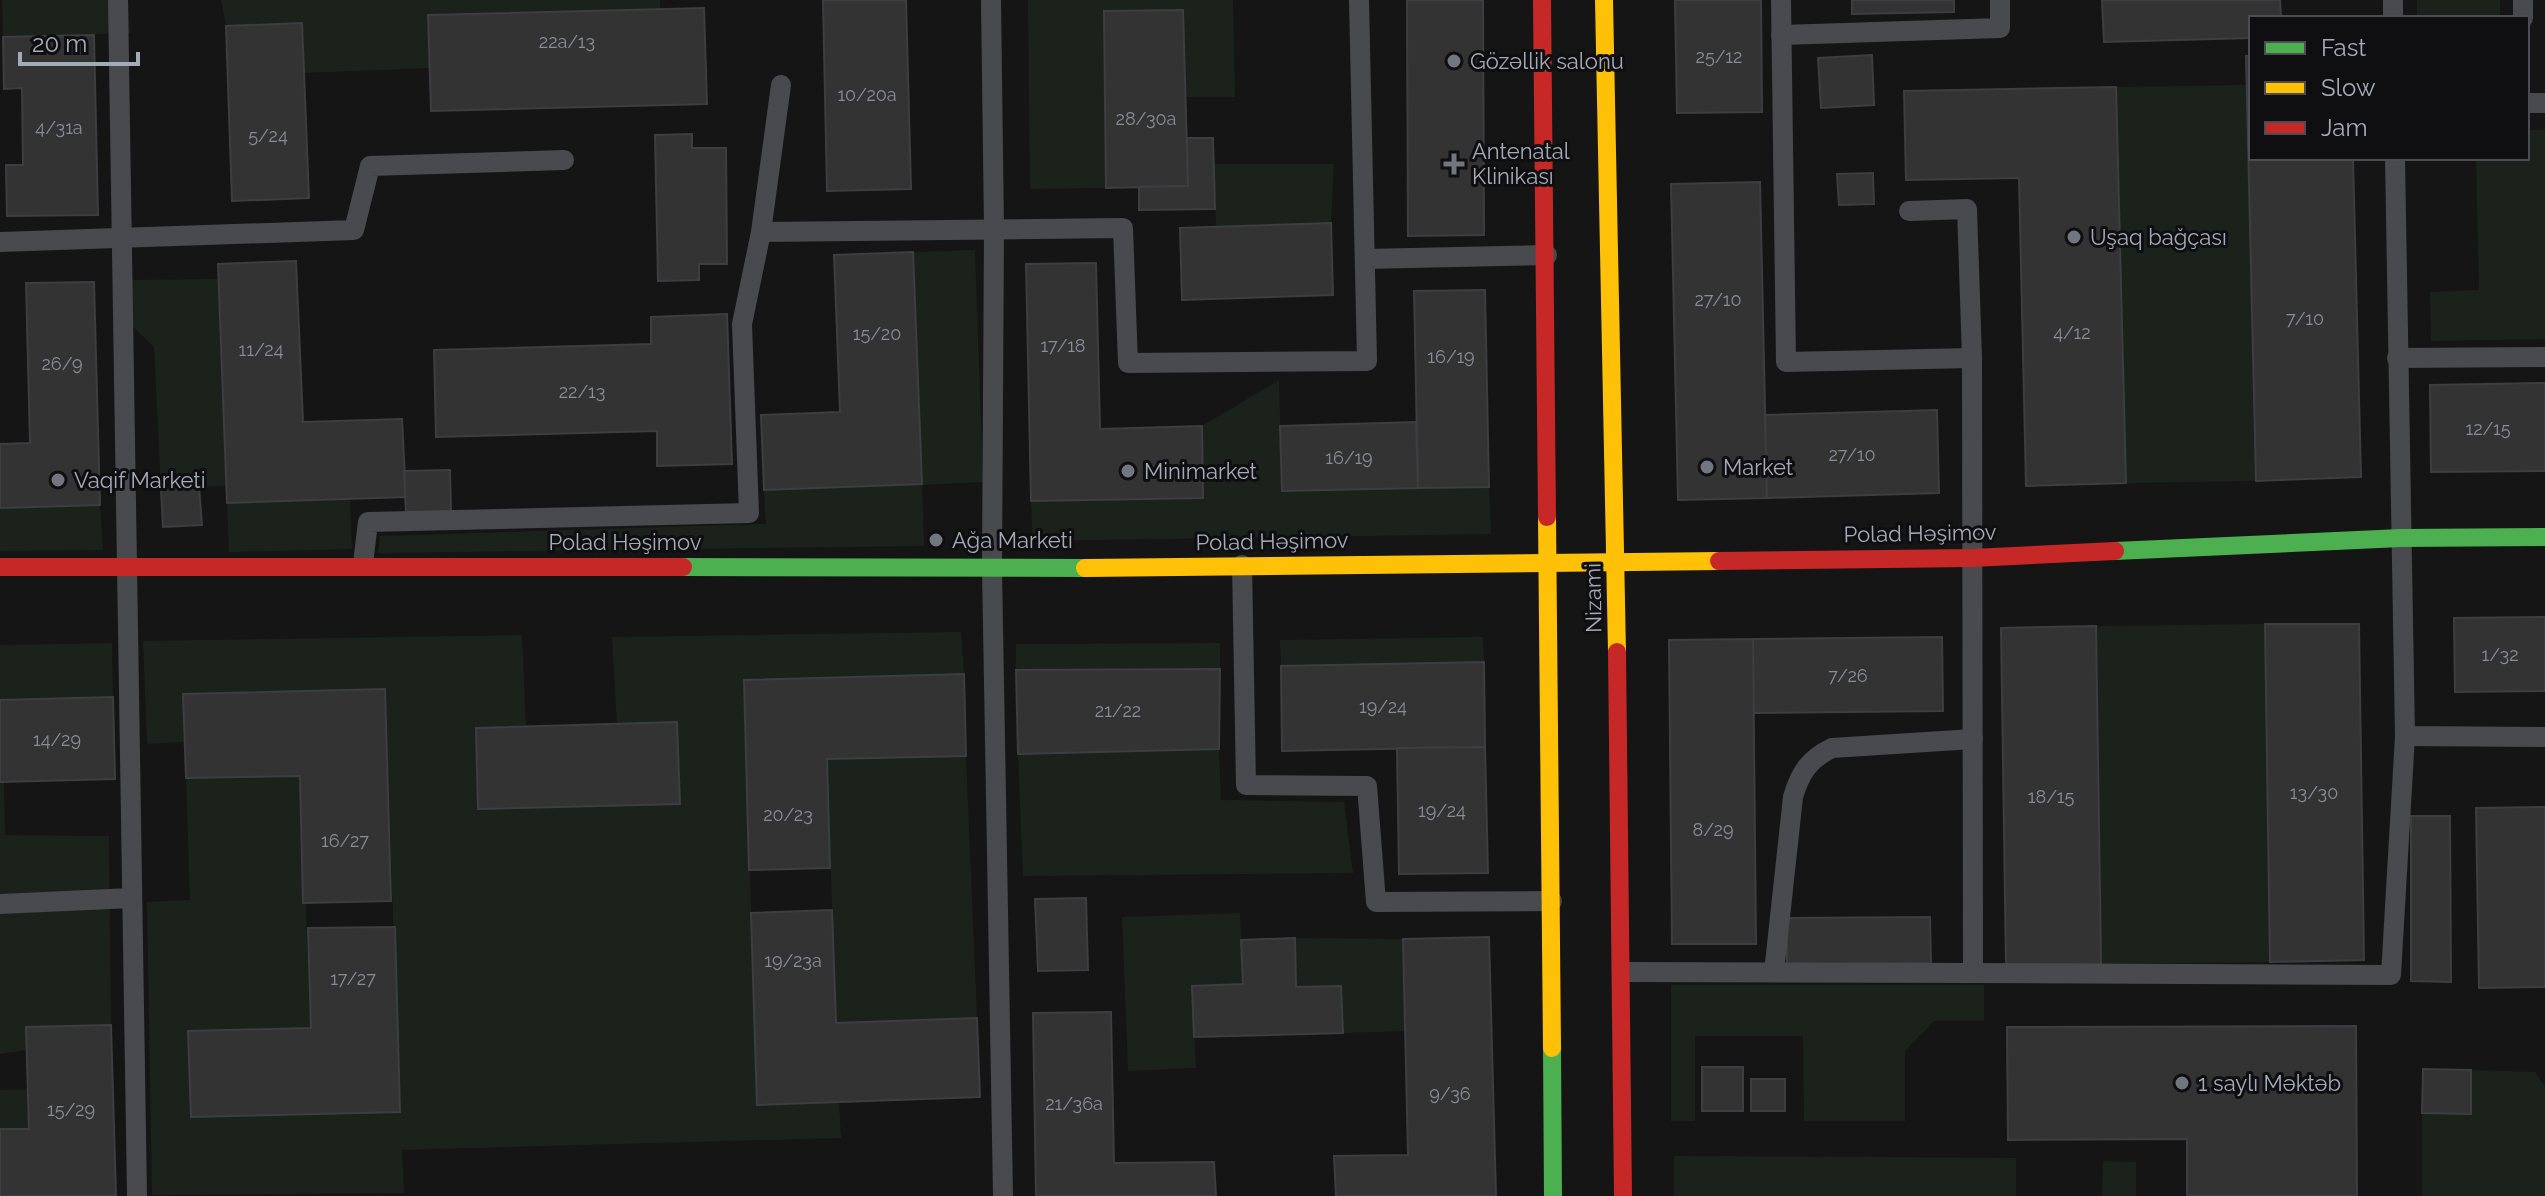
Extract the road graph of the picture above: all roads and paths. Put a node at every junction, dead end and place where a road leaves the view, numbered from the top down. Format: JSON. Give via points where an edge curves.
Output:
{"nodes":[{"id":1,"x":118,"y":0,"type":"edge"},
{"id":2,"x":991,"y":0,"type":"edge"},
{"id":3,"x":1359,"y":0,"type":"edge"},
{"id":4,"x":1542,"y":0,"type":"edge"},
{"id":5,"x":1604,"y":0,"type":"edge"},
{"id":6,"x":1781,"y":0,"type":"edge"},
{"id":7,"x":2000,"y":0,"type":"edge"},
{"id":8,"x":1781,"y":35,"type":"junction"},
{"id":9,"x":781,"y":85,"type":"dead end"},
{"id":10,"x":564,"y":160,"type":"dead end"},
{"id":11,"x":2395,"y":160,"type":"edge"},
{"id":12,"x":1909,"y":211,"type":"dead end"},
{"id":13,"x":994,"y":229,"type":"junction"},
{"id":14,"x":761,"y":232,"type":"junction"},
{"id":15,"x":121,"y":239,"type":"junction"},
{"id":16,"x":0,"y":242,"type":"edge"},
{"id":17,"x":1547,"y":255,"type":"junction"},
{"id":18,"x":1365,"y":259,"type":"junction"},
{"id":19,"x":2545,"y":357,"type":"edge"},
{"id":20,"x":1972,"y":358,"type":"junction"},
{"id":21,"x":2397,"y":358,"type":"junction"},
{"id":22,"x":2545,"y":537,"type":"edge"},
{"id":23,"x":2401,"y":538,"type":"junction"},
{"id":24,"x":1972,"y":558,"type":"junction"},
{"id":25,"x":1549,"y":561,"type":"junction"},
{"id":26,"x":1616,"y":561,"type":"junction"},
{"id":27,"x":363,"y":564,"type":"junction"},
{"id":28,"x":1242,"y":565,"type":"junction"},
{"id":29,"x":127,"y":566,"type":"junction"},
{"id":30,"x":0,"y":567,"type":"edge"},
{"id":31,"x":992,"y":569,"type":"junction"},
{"id":32,"x":2405,"y":736,"type":"junction"},
{"id":33,"x":2545,"y":737,"type":"edge"},
{"id":34,"x":1973,"y":739,"type":"junction"},
{"id":35,"x":132,"y":898,"type":"junction"},
{"id":36,"x":1552,"y":901,"type":"junction"},
{"id":37,"x":0,"y":904,"type":"edge"},
{"id":38,"x":1622,"y":972,"type":"junction"},
{"id":39,"x":1774,"y":972,"type":"junction"},
{"id":40,"x":1973,"y":973,"type":"junction"},
{"id":41,"x":137,"y":1196,"type":"edge"},
{"id":42,"x":1003,"y":1196,"type":"edge"},
{"id":43,"x":1553,"y":1196,"type":"edge"},
{"id":44,"x":1623,"y":1196,"type":"edge"}],
"edges":[{"from":1,"to":15,"type":"lane"},
{"from":2,"to":13,"type":"lane"},
{"from":3,"to":18,"type":"lane"},
{"from":4,"to":17,"type":"street","name":"Nizami"},
{"from":5,"to":26,"type":"street","name":"Nizami"},
{"from":6,"to":8,"type":"lane"},
{"from":7,"to":8,"type":"lane","via":[[2000,28]]},
{"from":8,"to":20,"type":"lane","via":[[1786,362]]},
{"from":9,"to":14,"type":"lane"},
{"from":10,"to":15,"type":"lane","via":[[370,166],[354,230]]},
{"from":11,"to":21,"type":"lane"},
{"from":12,"to":20,"type":"lane","via":[[1967,209]]},
{"from":13,"to":14,"type":"lane"},
{"from":13,"to":18,"type":"lane","via":[[1123,228],[1128,363],[1367,361]]},
{"from":13,"to":31,"type":"lane"},
{"from":14,"to":27,"type":"lane","via":[[742,324],[749,513],[368,522]]},
{"from":15,"to":16,"type":"lane"},
{"from":15,"to":29,"type":"lane"},
{"from":17,"to":18,"type":"lane"},
{"from":17,"to":25,"type":"street","name":"Nizami"},
{"from":19,"to":21,"type":"lane"},
{"from":20,"to":24,"type":"lane"},
{"from":21,"to":23,"type":"lane"},
{"from":22,"to":23,"type":"street","name":"Polad Həşimov"},
{"from":23,"to":24,"type":"street","name":"Polad Həşimov"},
{"from":23,"to":32,"type":"lane"},
{"from":24,"to":26,"type":"street","name":"Polad Həşimov"},
{"from":24,"to":34,"type":"lane"},
{"from":25,"to":26,"type":"street","name":"Polad Həşimov"},
{"from":25,"to":28,"type":"street","name":"Polad Həşimov"},
{"from":25,"to":36,"type":"street","name":"Nizami"},
{"from":26,"to":38,"type":"street","name":"Nizami"},
{"from":27,"to":29,"type":"street","name":"Polad Həşimov"},
{"from":27,"to":31,"type":"street","name":"Polad Həşimov"},
{"from":28,"to":31,"type":"street","name":"Polad Həşimov"},
{"from":28,"to":36,"type":"lane","via":[[1246,785],[1367,786],[1376,902]]},
{"from":29,"to":30,"type":"street","name":"Polad Həşimov"},
{"from":29,"to":35,"type":"lane"},
{"from":31,"to":42,"type":"lane"},
{"from":32,"to":33,"type":"lane"},
{"from":32,"to":40,"type":"lane","via":[[2391,975]]},
{"from":34,"to":39,"type":"lane","via":[[1832,748],[1800,774]]},
{"from":34,"to":40,"type":"lane"},
{"from":35,"to":37,"type":"lane"},
{"from":35,"to":41,"type":"lane"},
{"from":36,"to":43,"type":"street","name":"Nizami"},
{"from":38,"to":39,"type":"lane"},
{"from":38,"to":44,"type":"street","name":"Nizami"},
{"from":39,"to":40,"type":"lane"}]}
